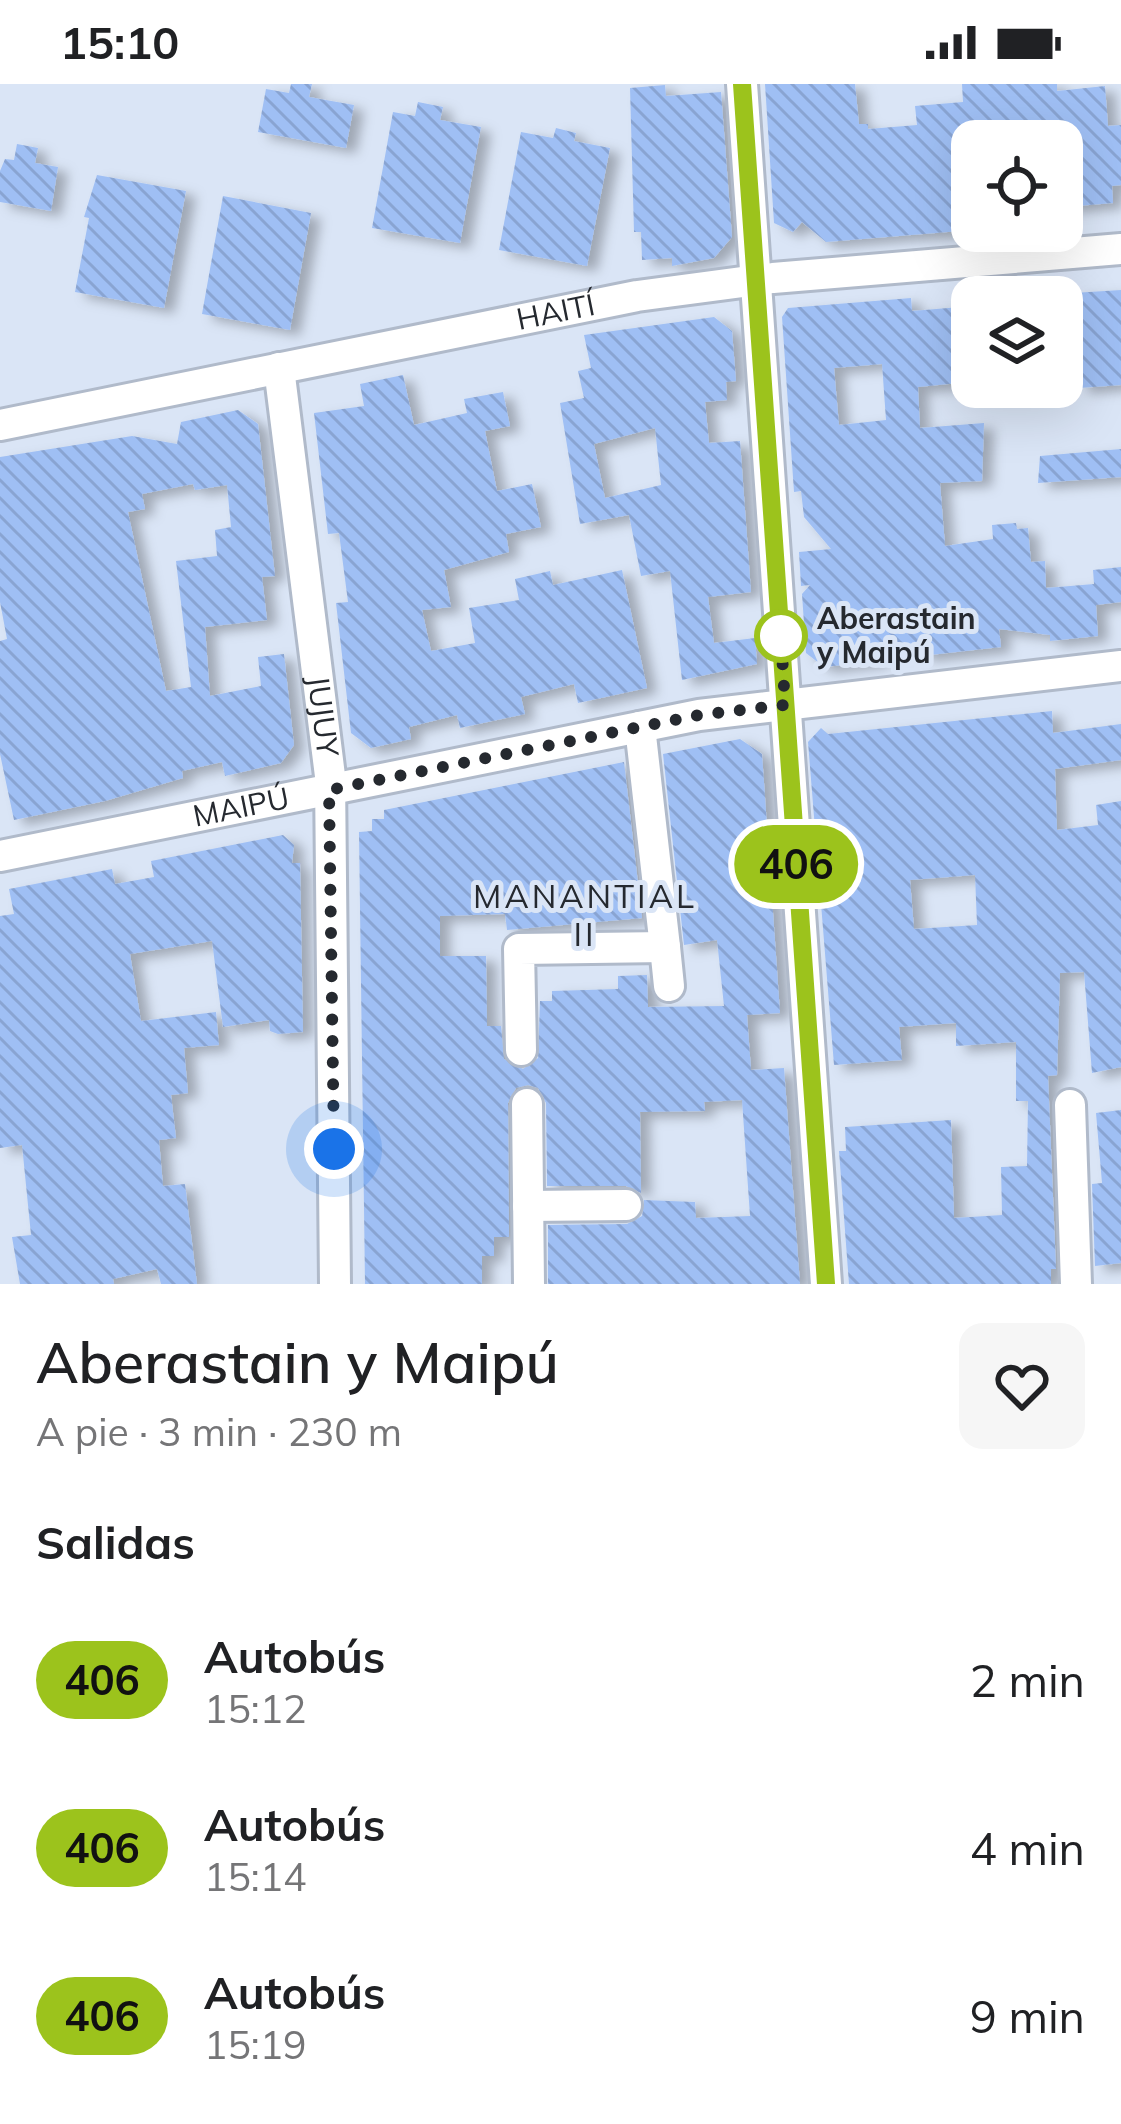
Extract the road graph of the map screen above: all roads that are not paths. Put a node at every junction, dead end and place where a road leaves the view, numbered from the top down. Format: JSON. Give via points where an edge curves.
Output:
{"nodes":[{"id":1,"x":742,"y":84,"type":"edge"},
{"id":2,"x":1121,"y":249,"type":"edge"},
{"id":3,"x":756,"y":280,"type":"junction"},
{"id":4,"x":279,"y":368,"type":"junction"},
{"id":5,"x":0,"y":424,"type":"edge"},
{"id":6,"x":1121,"y":666,"type":"edge"},
{"id":7,"x":785,"y":705,"type":"junction"},
{"id":8,"x":640,"y":727,"type":"junction"},
{"id":9,"x":329,"y":790,"type":"junction"},
{"id":10,"x":0,"y":856,"type":"edge"},
{"id":11,"x":665,"y":947,"type":"junction"},
{"id":12,"x":669,"y":986,"type":"dead end"},
{"id":13,"x":521,"y":1050,"type":"dead end"},
{"id":14,"x":527,"y":1104,"type":"dead end"},
{"id":15,"x":1070,"y":1105,"type":"dead end"},
{"id":16,"x":626,"y":1205,"type":"dead end"},
{"id":17,"x":528,"y":1207,"type":"junction"},
{"id":18,"x":335,"y":1284,"type":"edge"},
{"id":19,"x":529,"y":1284,"type":"edge"},
{"id":20,"x":826,"y":1284,"type":"edge"},
{"id":21,"x":1076,"y":1284,"type":"edge"}],
"edges":[{"from":1,"to":3,"type":"street"},
{"from":2,"to":3,"type":"street","name":"HAITÍ"},
{"from":3,"to":4,"type":"street","name":"HAITÍ"},
{"from":3,"to":7,"type":"street"},
{"from":4,"to":5,"type":"street","name":"HAITÍ"},
{"from":4,"to":9,"type":"street","name":"JUJUY"},
{"from":6,"to":7,"type":"street","name":"MAIPÚ"},
{"from":7,"to":8,"type":"street","name":"MAIPÚ"},
{"from":7,"to":20,"type":"street"},
{"from":8,"to":9,"type":"street","name":"MAIPÚ"},
{"from":8,"to":11,"type":"street"},
{"from":9,"to":10,"type":"street","name":"MAIPÚ"},
{"from":9,"to":18,"type":"street","name":"JUJUY"},
{"from":11,"to":12,"type":"street"},
{"from":11,"to":13,"type":"street","via":[[519,949]]},
{"from":14,"to":17,"type":"street"},
{"from":15,"to":21,"type":"street"},
{"from":16,"to":17,"type":"street"},
{"from":17,"to":19,"type":"street"}]}
